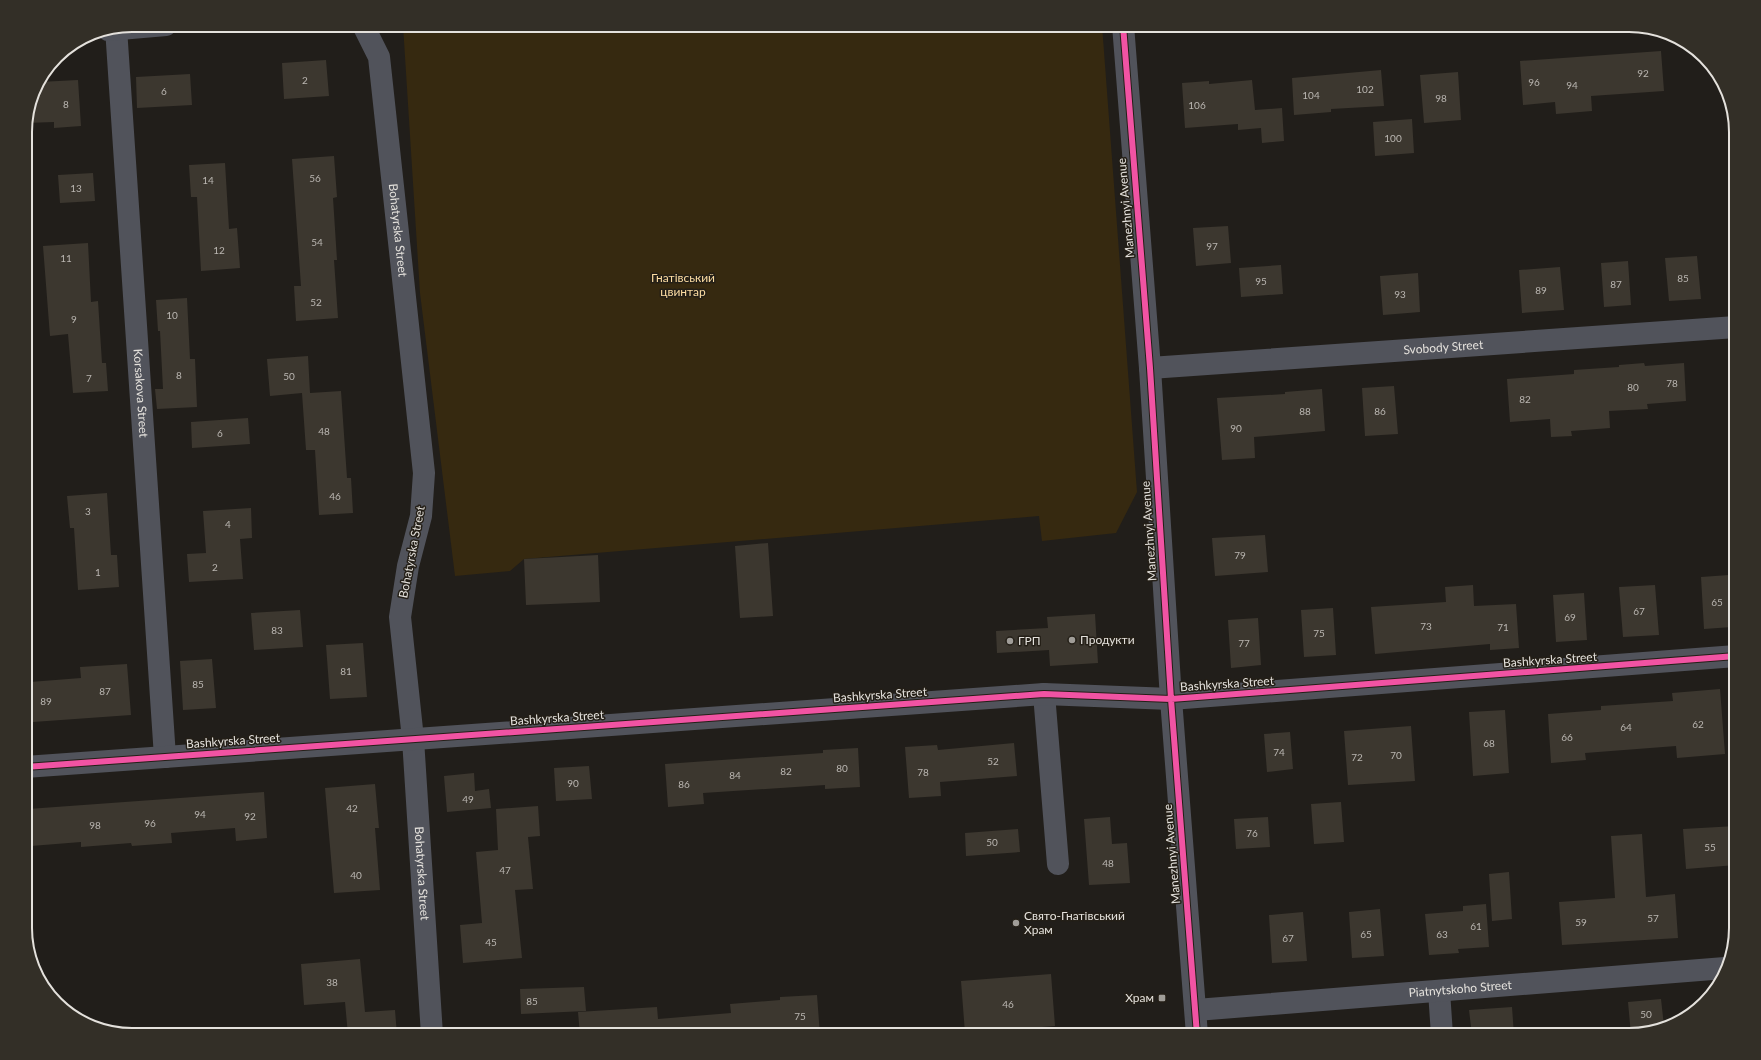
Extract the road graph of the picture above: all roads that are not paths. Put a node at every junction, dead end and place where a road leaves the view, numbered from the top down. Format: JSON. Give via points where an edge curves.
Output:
{"nodes":[{"id":1,"x":366,"y":32,"type":"edge"},
{"id":2,"x":1124,"y":32,"type":"edge"},
{"id":3,"x":113,"y":34,"type":"edge"},
{"id":4,"x":1729,"y":327,"type":"edge"},
{"id":5,"x":1150,"y":368,"type":"junction"},
{"id":6,"x":1729,"y":657,"type":"edge"},
{"id":7,"x":1044,"y":694,"type":"junction"},
{"id":8,"x":1171,"y":699,"type":"junction"},
{"id":9,"x":413,"y":739,"type":"junction"},
{"id":10,"x":165,"y":757,"type":"junction"},
{"id":11,"x":32,"y":766,"type":"edge"},
{"id":12,"x":1058,"y":864,"type":"dead end"},
{"id":13,"x":1720,"y":968,"type":"edge"},
{"id":14,"x":1439,"y":991,"type":"junction"},
{"id":15,"x":1196,"y":1010,"type":"junction"},
{"id":16,"x":432,"y":1028,"type":"edge"},
{"id":17,"x":1197,"y":1028,"type":"edge"},
{"id":18,"x":1442,"y":1028,"type":"edge"}],
"edges":[{"from":1,"to":9,"type":"street","name":"Bohatyrska Street","via":[[379,57],[424,473],[421,516],[408,566],[400,617]]},
{"from":2,"to":5,"type":"street","name":"Manezhnyi Avenue"},
{"from":3,"to":10,"type":"street","name":"Korsakova Street"},
{"from":4,"to":5,"type":"street","name":"Svobody Street"},
{"from":5,"to":8,"type":"street","name":"Manezhnyi Avenue"},
{"from":6,"to":8,"type":"street","name":"Bashkyrska Street"},
{"from":7,"to":8,"type":"street","name":"Bashkyrska Street"},
{"from":7,"to":9,"type":"street","name":"Bashkyrska Street"},
{"from":7,"to":12,"type":"street"},
{"from":8,"to":15,"type":"street","name":"Manezhnyi Avenue"},
{"from":9,"to":10,"type":"street","name":"Bashkyrska Street"},
{"from":9,"to":16,"type":"street","name":"Bohatyrska Street"},
{"from":10,"to":11,"type":"street","name":"Bashkyrska Street"},
{"from":13,"to":14,"type":"street","name":"Piatnytskoho Street"},
{"from":14,"to":15,"type":"street","name":"Piatnytskoho Street"},
{"from":14,"to":18,"type":"street"},
{"from":15,"to":17,"type":"street","name":"Manezhnyi Avenue"}]}
